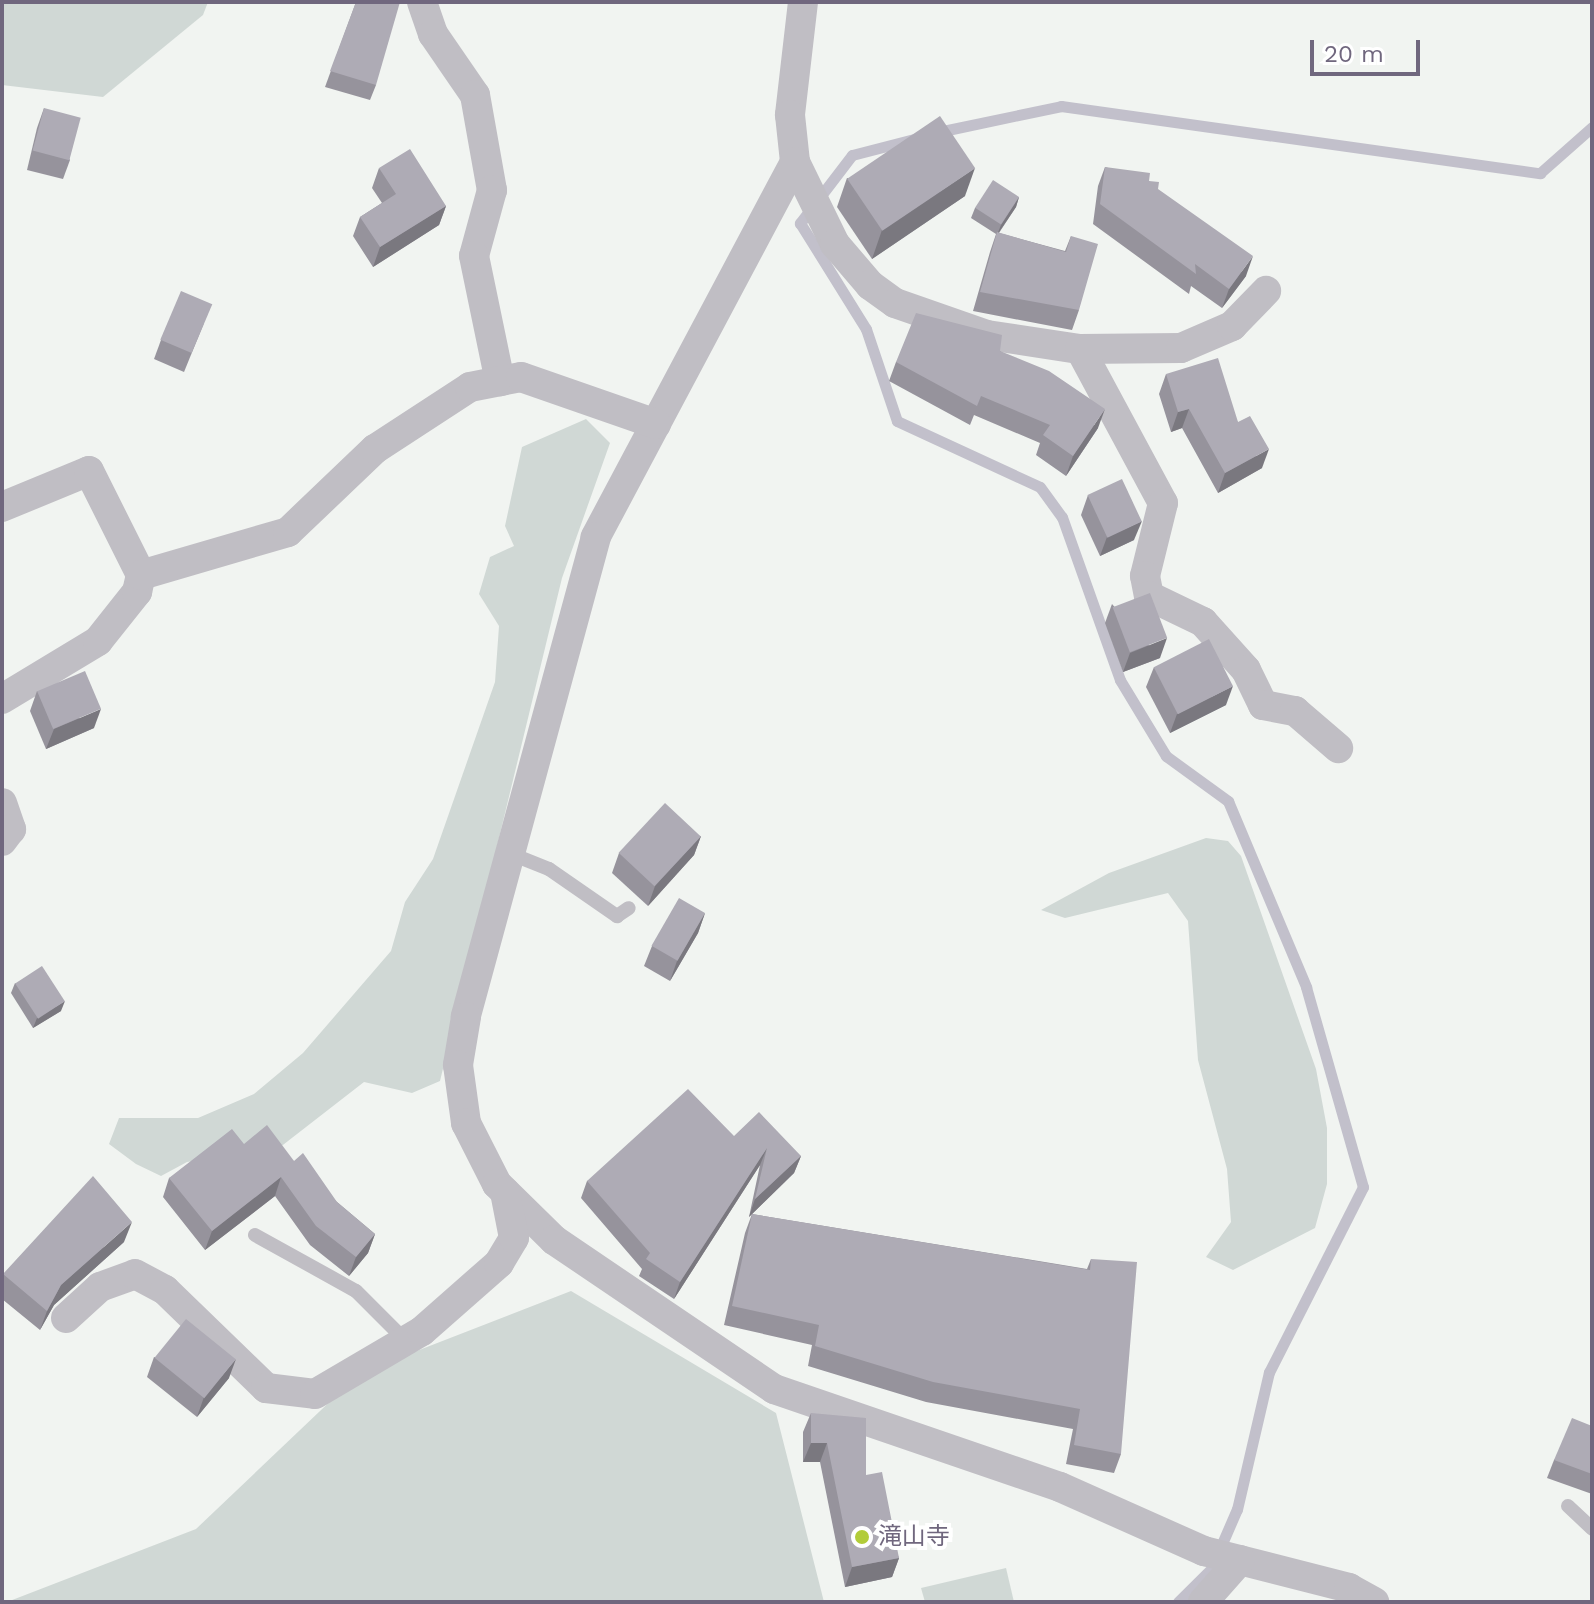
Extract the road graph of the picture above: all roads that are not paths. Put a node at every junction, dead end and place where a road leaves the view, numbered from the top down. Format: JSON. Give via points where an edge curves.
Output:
{"nodes":[{"id":1,"x":422,"y":2,"type":"edge"},
{"id":2,"x":803,"y":2,"type":"edge"},
{"id":3,"x":795,"y":162,"type":"junction"},
{"id":4,"x":1266,"y":291,"type":"dead end"},
{"id":5,"x":1080,"y":349,"type":"junction"},
{"id":6,"x":500,"y":381,"type":"junction"},
{"id":7,"x":656,"y":424,"type":"junction"},
{"id":8,"x":2,"y":507,"type":"edge"},
{"id":9,"x":141,"y":575,"type":"junction"},
{"id":10,"x":2,"y":699,"type":"edge"},
{"id":11,"x":1338,"y":748,"type":"dead end"},
{"id":12,"x":2,"y":803,"type":"edge"},
{"id":13,"x":2,"y":841,"type":"edge"},
{"id":14,"x":508,"y":853,"type":"junction"},
{"id":15,"x":629,"y":908,"type":"dead end"},
{"id":16,"x":505,"y":1192,"type":"junction"},
{"id":17,"x":255,"y":1235,"type":"dead end"},
{"id":18,"x":66,"y":1318,"type":"dead end"},
{"id":19,"x":406,"y":1341,"type":"junction"},
{"id":20,"x":1568,"y":1506,"type":"dead end"},
{"id":21,"x":1592,"y":1528,"type":"edge"},
{"id":22,"x":1224,"y":1556,"type":"junction"},
{"id":23,"x":1203,"y":1602,"type":"edge"},
{"id":24,"x":1374,"y":1602,"type":"edge"}],
"edges":[{"from":1,"to":6,"type":"street","via":[[433,34],[475,95],[492,190],[474,256]]},
{"from":2,"to":3,"type":"street","via":[[790,115]]},
{"from":3,"to":5,"type":"street","via":[[835,244],[895,303],[987,335]]},
{"from":3,"to":7,"type":"street"},
{"from":4,"to":5,"type":"street","via":[[1232,326],[1181,348]]},
{"from":5,"to":11,"type":"street","via":[[1163,503],[1145,576],[1149,596],[1203,622],[1246,670],[1263,705],[1295,711]]},
{"from":6,"to":7,"type":"street","via":[[521,377]]},
{"from":6,"to":9,"type":"street","via":[[470,387],[375,449],[288,532]]},
{"from":7,"to":14,"type":"street","via":[[596,537]]},
{"from":8,"to":9,"type":"street","via":[[89,471]]},
{"from":9,"to":10,"type":"street","via":[[137,592],[98,641]]},
{"from":12,"to":13,"type":"street","via":[[11,829]]},
{"from":14,"to":15,"type":"lane","via":[[549,869],[617,916]]},
{"from":14,"to":16,"type":"street","via":[[458,1065],[466,1123]]},
{"from":16,"to":19,"type":"street","via":[[514,1238],[499,1263]]},
{"from":16,"to":22,"type":"street","via":[[609,1284],[774,1389],[1060,1487]]},
{"from":17,"to":19,"type":"lane","via":[[356,1291]]},
{"from":18,"to":19,"type":"street","via":[[100,1287],[135,1274],[165,1290],[266,1388],[315,1394]]},
{"from":20,"to":21,"type":"lane"},
{"from":22,"to":23,"type":"street"},
{"from":22,"to":24,"type":"street"}]}
